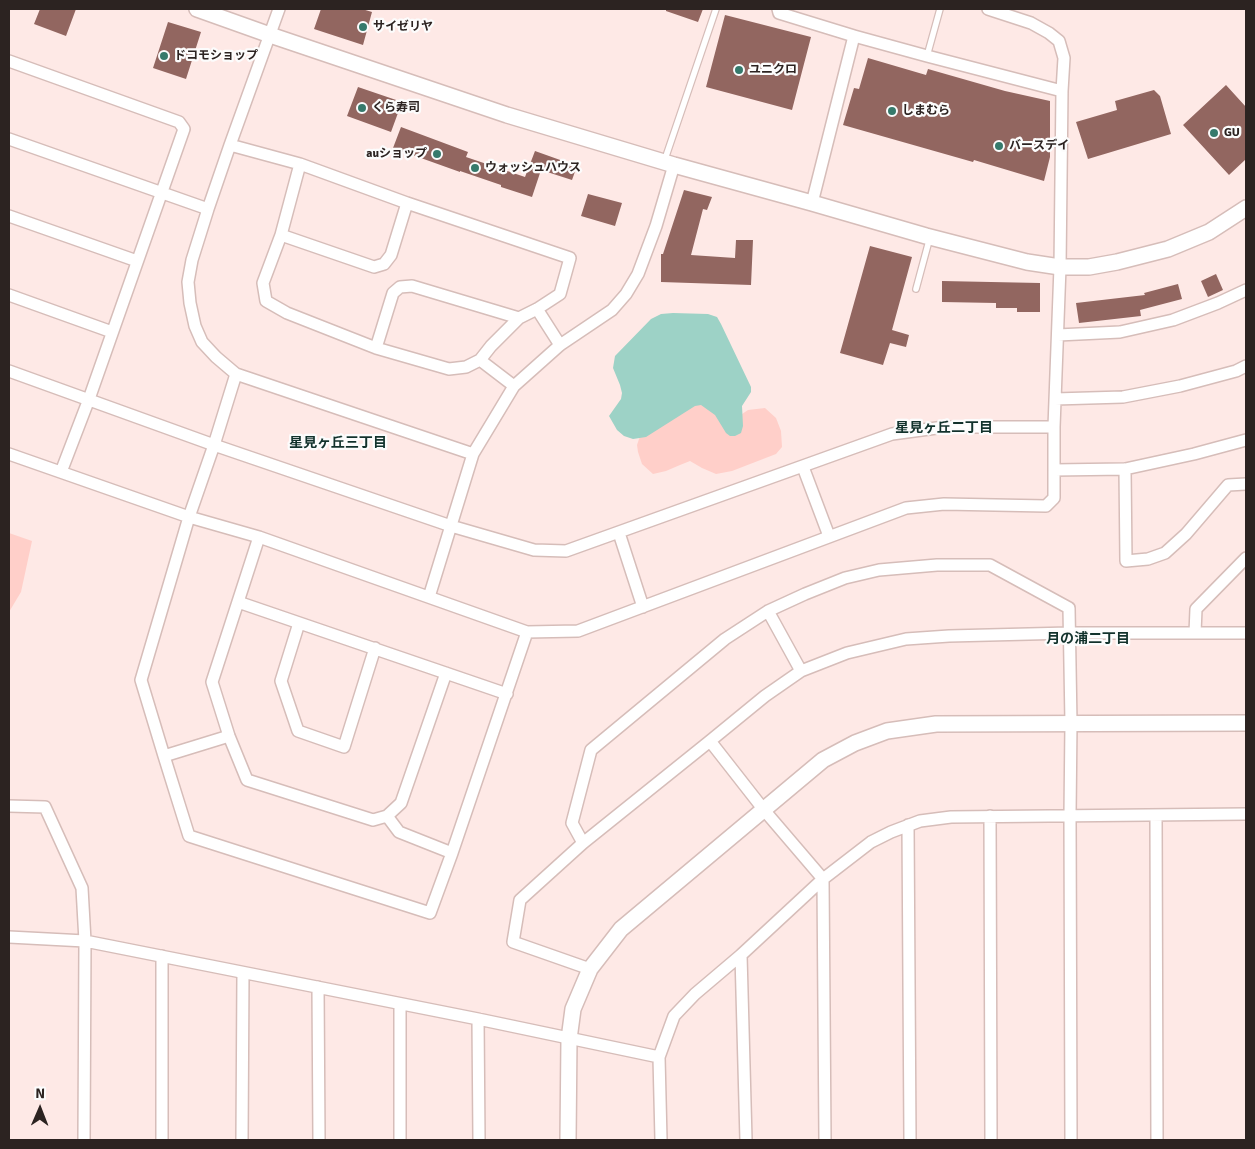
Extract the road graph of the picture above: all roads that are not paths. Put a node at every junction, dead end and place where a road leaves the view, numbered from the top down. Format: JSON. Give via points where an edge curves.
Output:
{"nodes":[{"id":1,"x":197,"y":9,"type":"edge"},
{"id":2,"x":279,"y":9,"type":"edge"},
{"id":3,"x":716,"y":9,"type":"edge"},
{"id":4,"x":778,"y":9,"type":"edge"},
{"id":5,"x":940,"y":9,"type":"edge"},
{"id":6,"x":988,"y":9,"type":"edge"},
{"id":7,"x":270,"y":36,"type":"junction"},
{"id":8,"x":854,"y":36,"type":"junction"},
{"id":9,"x":927,"y":56,"type":"junction"},
{"id":10,"x":9,"y":61,"type":"edge"},
{"id":11,"x":1062,"y":91,"type":"junction"},
{"id":12,"x":9,"y":138,"type":"edge"},
{"id":13,"x":230,"y":145,"type":"junction"},
{"id":14,"x":669,"y":163,"type":"junction"},
{"id":15,"x":300,"y":164,"type":"junction"},
{"id":16,"x":162,"y":192,"type":"junction"},
{"id":17,"x":407,"y":203,"type":"junction"},
{"id":18,"x":812,"y":203,"type":"junction"},
{"id":19,"x":208,"y":208,"type":"junction"},
{"id":20,"x":1246,"y":208,"type":"edge"},
{"id":21,"x":9,"y":216,"type":"edge"},
{"id":22,"x":281,"y":235,"type":"junction"},
{"id":23,"x":930,"y":237,"type":"junction"},
{"id":24,"x":137,"y":261,"type":"junction"},
{"id":25,"x":1060,"y":267,"type":"junction"},
{"id":26,"x":916,"y":289,"type":"dead end"},
{"id":27,"x":1246,"y":290,"type":"edge"},
{"id":28,"x":9,"y":295,"type":"edge"},
{"id":29,"x":537,"y":309,"type":"junction"},
{"id":30,"x":519,"y":318,"type":"junction"},
{"id":31,"x":112,"y":332,"type":"junction"},
{"id":32,"x":1058,"y":336,"type":"junction"},
{"id":33,"x":560,"y":345,"type":"junction"},
{"id":34,"x":376,"y":348,"type":"junction"},
{"id":35,"x":480,"y":360,"type":"junction"},
{"id":36,"x":1246,"y":366,"type":"edge"},
{"id":37,"x":9,"y":371,"type":"edge"},
{"id":38,"x":236,"y":374,"type":"junction"},
{"id":39,"x":514,"y":386,"type":"junction"},
{"id":40,"x":89,"y":399,"type":"junction"},
{"id":41,"x":1056,"y":399,"type":"junction"},
{"id":42,"x":1054,"y":427,"type":"junction"},
{"id":43,"x":1246,"y":440,"type":"edge"},
{"id":44,"x":214,"y":445,"type":"junction"},
{"id":45,"x":9,"y":454,"type":"edge"},
{"id":46,"x":473,"y":454,"type":"junction"},
{"id":47,"x":803,"y":467,"type":"junction"},
{"id":48,"x":1125,"y":469,"type":"junction"},
{"id":49,"x":1054,"y":470,"type":"junction"},
{"id":50,"x":62,"y":472,"type":"junction"},
{"id":51,"x":1246,"y":484,"type":"edge"},
{"id":52,"x":189,"y":517,"type":"junction"},
{"id":53,"x":451,"y":526,"type":"junction"},
{"id":54,"x":619,"y":533,"type":"junction"},
{"id":55,"x":829,"y":536,"type":"junction"},
{"id":56,"x":260,"y":537,"type":"junction"},
{"id":57,"x":1246,"y":558,"type":"edge"},
{"id":58,"x":429,"y":597,"type":"junction"},
{"id":59,"x":238,"y":602,"type":"junction"},
{"id":60,"x":643,"y":607,"type":"junction"},
{"id":61,"x":768,"y":611,"type":"junction"},
{"id":62,"x":299,"y":623,"type":"junction"},
{"id":63,"x":527,"y":632,"type":"junction"},
{"id":64,"x":1069,"y":633,"type":"junction"},
{"id":65,"x":1196,"y":633,"type":"junction"},
{"id":66,"x":1246,"y":633,"type":"edge"},
{"id":67,"x":374,"y":648,"type":"junction"},
{"id":68,"x":800,"y":671,"type":"junction"},
{"id":69,"x":446,"y":674,"type":"junction"},
{"id":70,"x":507,"y":694,"type":"junction"},
{"id":71,"x":1072,"y":723,"type":"junction"},
{"id":72,"x":1246,"y":723,"type":"edge"},
{"id":73,"x":229,"y":736,"type":"junction"},
{"id":74,"x":710,"y":741,"type":"junction"},
{"id":75,"x":164,"y":756,"type":"junction"},
{"id":76,"x":9,"y":806,"type":"edge"},
{"id":77,"x":764,"y":810,"type":"junction"},
{"id":78,"x":1246,"y":814,"type":"edge"},
{"id":79,"x":1156,"y":815,"type":"junction"},
{"id":80,"x":387,"y":816,"type":"junction"},
{"id":81,"x":990,"y":816,"type":"junction"},
{"id":82,"x":1070,"y":816,"type":"junction"},
{"id":83,"x":908,"y":825,"type":"junction"},
{"id":84,"x":583,"y":843,"type":"junction"},
{"id":85,"x":452,"y":853,"type":"junction"},
{"id":86,"x":823,"y":879,"type":"junction"},
{"id":87,"x":9,"y":937,"type":"edge"},
{"id":88,"x":85,"y":941,"type":"junction"},
{"id":89,"x":741,"y":955,"type":"junction"},
{"id":90,"x":162,"y":956,"type":"junction"},
{"id":91,"x":590,"y":970,"type":"junction"},
{"id":92,"x":243,"y":973,"type":"junction"},
{"id":93,"x":318,"y":987,"type":"junction"},
{"id":94,"x":400,"y":1004,"type":"junction"},
{"id":95,"x":478,"y":1019,"type":"junction"},
{"id":96,"x":569,"y":1039,"type":"junction"},
{"id":97,"x":659,"y":1057,"type":"junction"},
{"id":98,"x":84,"y":1140,"type":"edge"},
{"id":99,"x":162,"y":1140,"type":"edge"},
{"id":100,"x":242,"y":1140,"type":"edge"},
{"id":101,"x":319,"y":1140,"type":"edge"},
{"id":102,"x":400,"y":1140,"type":"edge"},
{"id":103,"x":479,"y":1140,"type":"edge"},
{"id":104,"x":568,"y":1140,"type":"edge"},
{"id":105,"x":661,"y":1140,"type":"edge"},
{"id":106,"x":746,"y":1140,"type":"edge"},
{"id":107,"x":825,"y":1140,"type":"edge"},
{"id":108,"x":910,"y":1140,"type":"edge"},
{"id":109,"x":990,"y":1140,"type":"edge"},
{"id":110,"x":1071,"y":1140,"type":"edge"},
{"id":111,"x":1157,"y":1140,"type":"edge"}],
"edges":[{"from":1,"to":7,"type":"street"},
{"from":2,"to":7,"type":"street"},
{"from":3,"to":14,"type":"lane"},
{"from":4,"to":8,"type":"street","via":[[779,13]]},
{"from":5,"to":9,"type":"lane"},
{"from":6,"to":11,"type":"street","via":[[1031,23],[1059,41],[1064,58]]},
{"from":7,"to":13,"type":"street"},
{"from":7,"to":14,"type":"street","via":[[507,115]]},
{"from":8,"to":9,"type":"street"},
{"from":8,"to":18,"type":"street"},
{"from":9,"to":11,"type":"street"},
{"from":10,"to":16,"type":"street","via":[[179,122],[184,129]]},
{"from":11,"to":25,"type":"street"},
{"from":12,"to":16,"type":"street"},
{"from":13,"to":15,"type":"street"},
{"from":13,"to":19,"type":"street"},
{"from":14,"to":18,"type":"street"},
{"from":14,"to":33,"type":"street","via":[[656,226],[638,274],[612,310]]},
{"from":15,"to":17,"type":"street"},
{"from":15,"to":22,"type":"street"},
{"from":16,"to":19,"type":"street"},
{"from":16,"to":24,"type":"street"},
{"from":17,"to":22,"type":"street","via":[[391,255],[384,264],[374,268]]},
{"from":17,"to":29,"type":"street","via":[[570,258],[560,294]]},
{"from":18,"to":23,"type":"street"},
{"from":19,"to":38,"type":"street","via":[[192,260],[188,282],[190,302],[202,342]]},
{"from":20,"to":25,"type":"street","via":[[1209,232],[1168,249],[1089,267]]},
{"from":21,"to":24,"type":"street"},
{"from":22,"to":34,"type":"street","via":[[263,283],[266,301],[287,313]]},
{"from":23,"to":25,"type":"street","via":[[1027,262]]},
{"from":23,"to":26,"type":"lane"},
{"from":24,"to":31,"type":"street"},
{"from":25,"to":32,"type":"street"},
{"from":27,"to":32,"type":"street","via":[[1173,320],[1120,332]]},
{"from":28,"to":31,"type":"street"},
{"from":29,"to":30,"type":"street"},
{"from":29,"to":33,"type":"street"},
{"from":30,"to":34,"type":"street","via":[[412,286],[400,287],[393,293]]},
{"from":30,"to":35,"type":"street"},
{"from":31,"to":40,"type":"street"},
{"from":32,"to":41,"type":"street"},
{"from":33,"to":39,"type":"street"},
{"from":34,"to":35,"type":"street","via":[[449,369],[466,368]]},
{"from":35,"to":39,"type":"street"},
{"from":36,"to":41,"type":"street","via":[[1180,386],[1123,397]]},
{"from":37,"to":40,"type":"street"},
{"from":38,"to":44,"type":"street"},
{"from":38,"to":46,"type":"street"},
{"from":39,"to":46,"type":"street"},
{"from":40,"to":44,"type":"street"},
{"from":40,"to":50,"type":"street"},
{"from":41,"to":42,"type":"street"},
{"from":42,"to":47,"type":"street","via":[[944,426],[892,434]]},
{"from":42,"to":49,"type":"street"},
{"from":43,"to":48,"type":"street"},
{"from":44,"to":52,"type":"street"},
{"from":44,"to":53,"type":"street"},
{"from":45,"to":50,"type":"street"},
{"from":46,"to":53,"type":"street"},
{"from":47,"to":54,"type":"street"},
{"from":47,"to":55,"type":"street"},
{"from":48,"to":49,"type":"street"},
{"from":48,"to":51,"type":"street","via":[[1126,561],[1148,560],[1165,553],[1186,534],[1228,484]]},
{"from":49,"to":55,"type":"street","via":[[1054,498],[1046,506],[944,504],[906,508]]},
{"from":50,"to":52,"type":"street"},
{"from":52,"to":56,"type":"street"},
{"from":52,"to":75,"type":"street","via":[[141,680]]},
{"from":53,"to":54,"type":"street","via":[[534,550],[566,551]]},
{"from":53,"to":58,"type":"street"},
{"from":54,"to":60,"type":"street"},
{"from":55,"to":60,"type":"street"},
{"from":56,"to":58,"type":"street"},
{"from":56,"to":59,"type":"street"},
{"from":57,"to":65,"type":"street","via":[[1196,609]]},
{"from":58,"to":63,"type":"street"},
{"from":59,"to":62,"type":"street"},
{"from":59,"to":73,"type":"street","via":[[212,682]]},
{"from":60,"to":63,"type":"street","via":[[578,631]]},
{"from":61,"to":64,"type":"street","via":[[845,578],[879,570],[990,565],[1069,608]]},
{"from":61,"to":68,"type":"street"},
{"from":61,"to":84,"type":"street","via":[[726,638],[591,750],[572,823]]},
{"from":62,"to":67,"type":"street"},
{"from":62,"to":67,"type":"street","via":[[281,681],[298,731],[344,747]]},
{"from":63,"to":70,"type":"street"},
{"from":64,"to":65,"type":"street"},
{"from":64,"to":68,"type":"street","via":[[906,638],[847,653]]},
{"from":64,"to":71,"type":"street"},
{"from":65,"to":66,"type":"street"},
{"from":67,"to":69,"type":"street"},
{"from":68,"to":74,"type":"street"},
{"from":69,"to":70,"type":"street"},
{"from":69,"to":80,"type":"street","via":[[400,802]]},
{"from":70,"to":85,"type":"street"},
{"from":71,"to":72,"type":"street"},
{"from":71,"to":77,"type":"street","via":[[936,724],[887,731],[823,760]]},
{"from":71,"to":82,"type":"street"},
{"from":73,"to":75,"type":"street"},
{"from":73,"to":80,"type":"street","via":[[247,780],[373,820]]},
{"from":74,"to":77,"type":"street"},
{"from":74,"to":84,"type":"street"},
{"from":75,"to":85,"type":"street","via":[[189,836],[430,912]]},
{"from":76,"to":88,"type":"street","via":[[45,807],[82,888]]},
{"from":77,"to":86,"type":"street"},
{"from":77,"to":91,"type":"street","via":[[621,928]]},
{"from":78,"to":79,"type":"street"},
{"from":79,"to":82,"type":"street"},
{"from":79,"to":111,"type":"street"},
{"from":80,"to":85,"type":"street","via":[[399,832]]},
{"from":81,"to":82,"type":"street"},
{"from":81,"to":83,"type":"street","via":[[951,817]]},
{"from":81,"to":109,"type":"street"},
{"from":82,"to":110,"type":"street"},
{"from":83,"to":86,"type":"street","via":[[871,842]]},
{"from":83,"to":108,"type":"street"},
{"from":84,"to":91,"type":"street","via":[[520,900],[513,942]]},
{"from":86,"to":89,"type":"street"},
{"from":86,"to":107,"type":"street"},
{"from":87,"to":88,"type":"street"},
{"from":88,"to":90,"type":"street"},
{"from":88,"to":98,"type":"street"},
{"from":89,"to":97,"type":"street","via":[[674,1016]]},
{"from":89,"to":106,"type":"street"},
{"from":90,"to":92,"type":"street"},
{"from":90,"to":99,"type":"street"},
{"from":91,"to":96,"type":"street","via":[[573,1009]]},
{"from":92,"to":93,"type":"street"},
{"from":92,"to":100,"type":"street"},
{"from":93,"to":94,"type":"street"},
{"from":93,"to":101,"type":"street"},
{"from":94,"to":95,"type":"street"},
{"from":94,"to":102,"type":"street"},
{"from":95,"to":96,"type":"street"},
{"from":95,"to":103,"type":"street"},
{"from":96,"to":97,"type":"street"},
{"from":96,"to":104,"type":"street"},
{"from":97,"to":105,"type":"street"}]}
